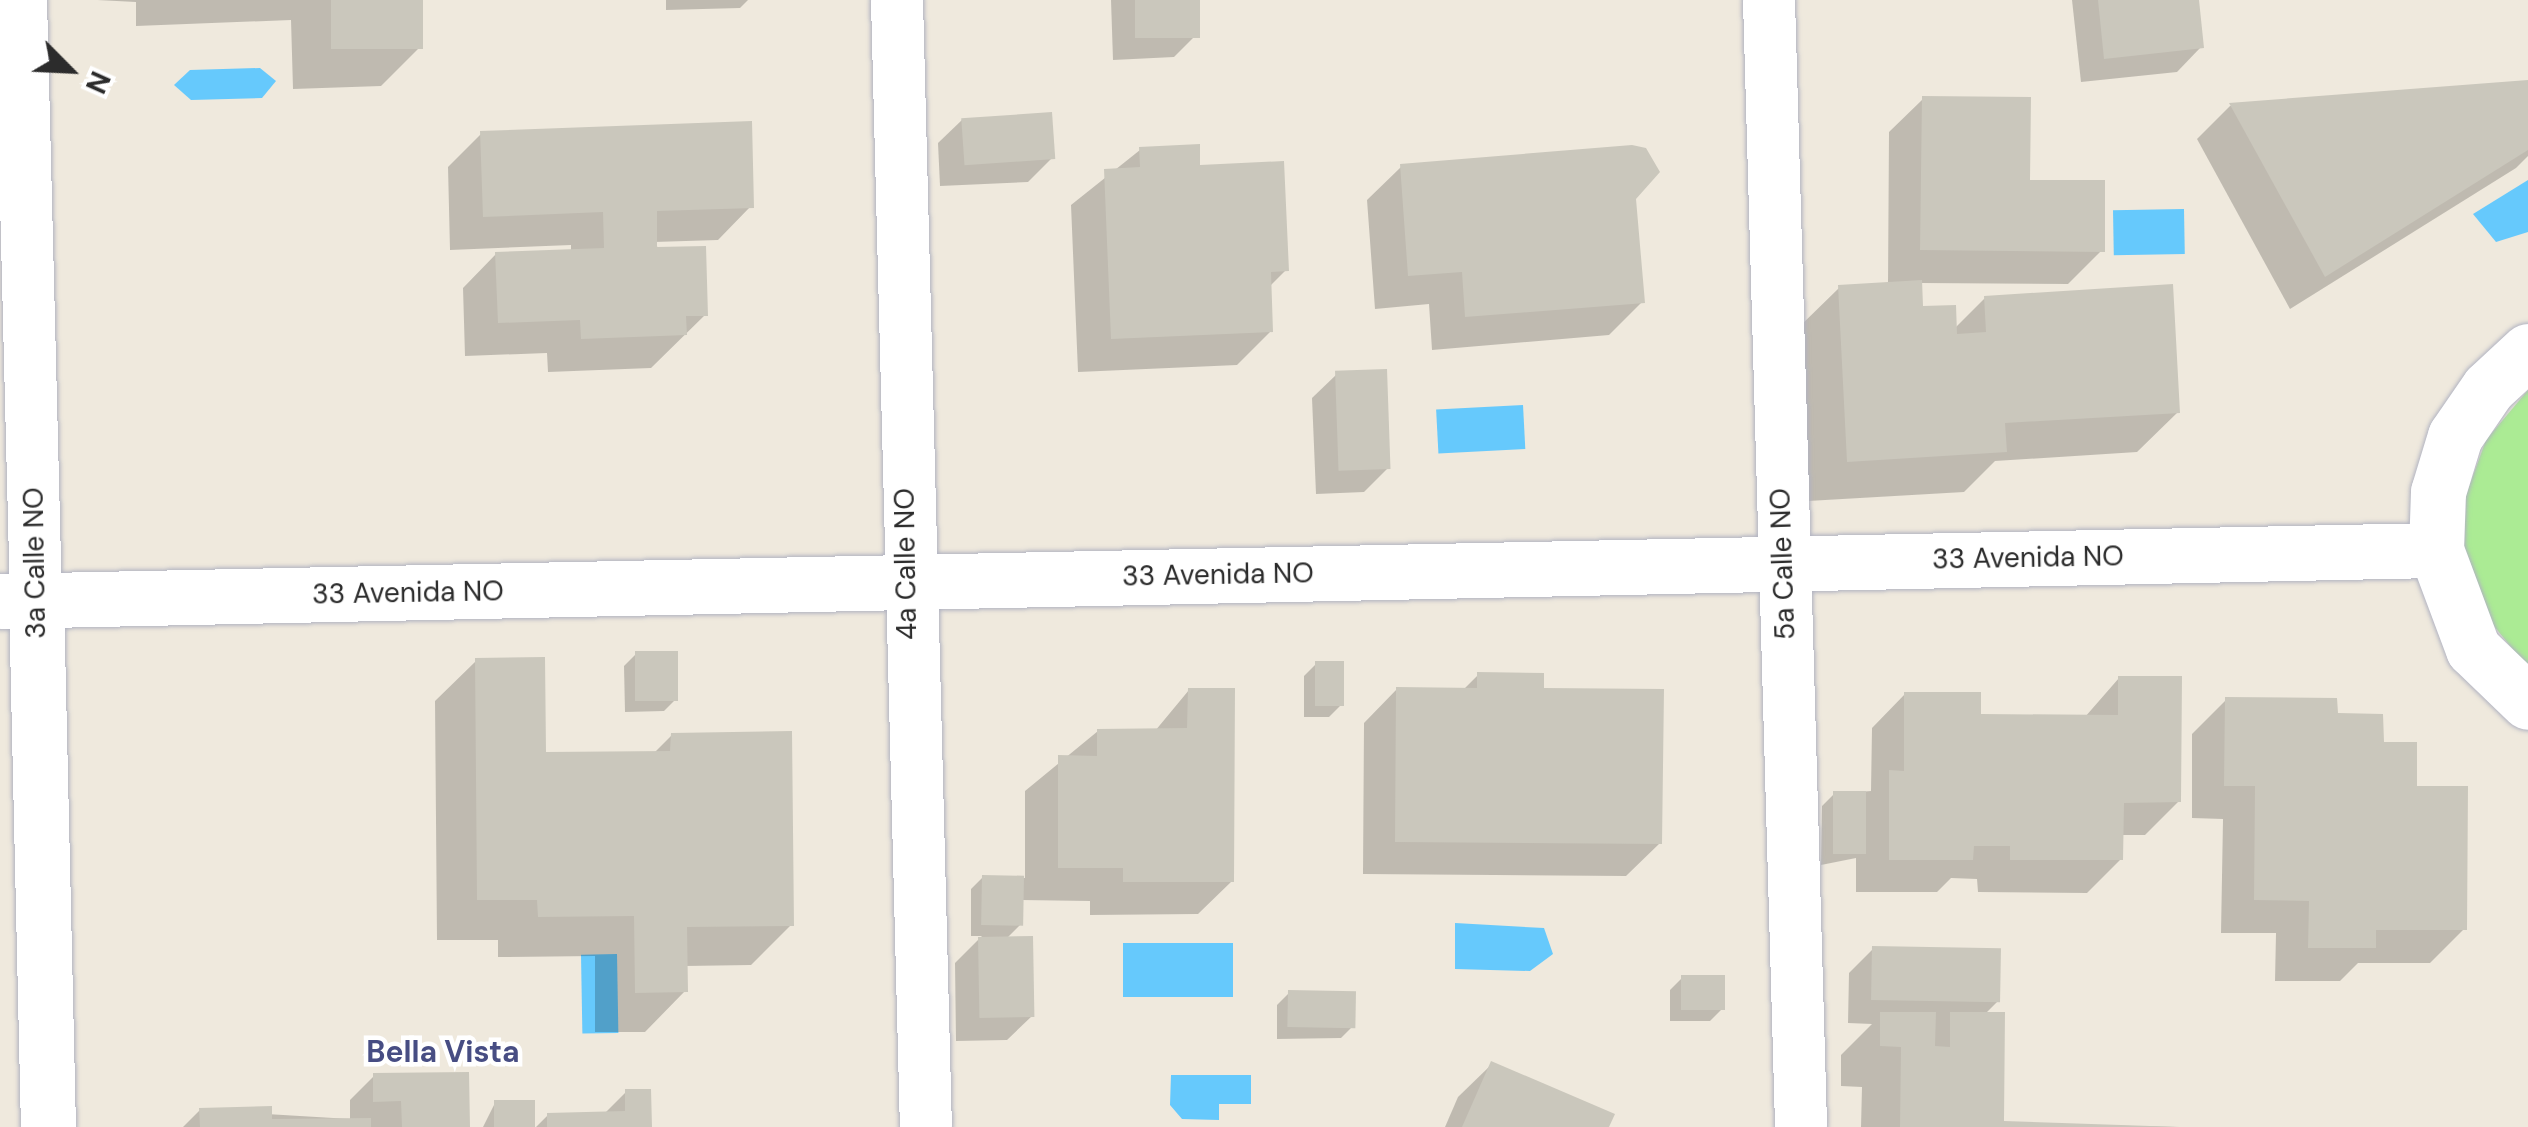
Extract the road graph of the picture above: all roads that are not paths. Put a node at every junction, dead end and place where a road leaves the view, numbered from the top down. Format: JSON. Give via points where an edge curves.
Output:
{"nodes":[{"id":1,"x":21,"y":0,"type":"edge"},
{"id":2,"x":897,"y":0,"type":"edge"},
{"id":3,"x":1769,"y":0,"type":"edge"},
{"id":4,"x":2528,"y":352,"type":"edge"},
{"id":5,"x":2436,"y":550,"type":"junction"},
{"id":6,"x":1783,"y":563,"type":"junction"},
{"id":7,"x":906,"y":582,"type":"junction"},
{"id":8,"x":18,"y":601,"type":"edge"},
{"id":9,"x":2528,"y":702,"type":"edge"},
{"id":10,"x":48,"y":1127,"type":"edge"},
{"id":11,"x":926,"y":1127,"type":"edge"},
{"id":12,"x":1800,"y":1127,"type":"edge"}],
"edges":[{"from":1,"to":8,"type":"street","name":"3a Calle NO"},
{"from":2,"to":7,"type":"street","name":"4a Calle NO"},
{"from":3,"to":6,"type":"street","name":"5a Calle NO"},
{"from":4,"to":5,"type":"street","via":[[2488,388],[2455,436],[2438,492]]},
{"from":5,"to":6,"type":"street","name":"33 Avenida NO"},
{"from":5,"to":9,"type":"street","via":[[2473,650]]},
{"from":6,"to":7,"type":"street","name":"33 Avenida NO"},
{"from":6,"to":12,"type":"street","name":"5a Calle NO"},
{"from":7,"to":8,"type":"street","name":"33 Avenida NO"},
{"from":7,"to":11,"type":"street","name":"4a Calle NO"},
{"from":8,"to":10,"type":"street","name":"3a Calle NO"}]}
